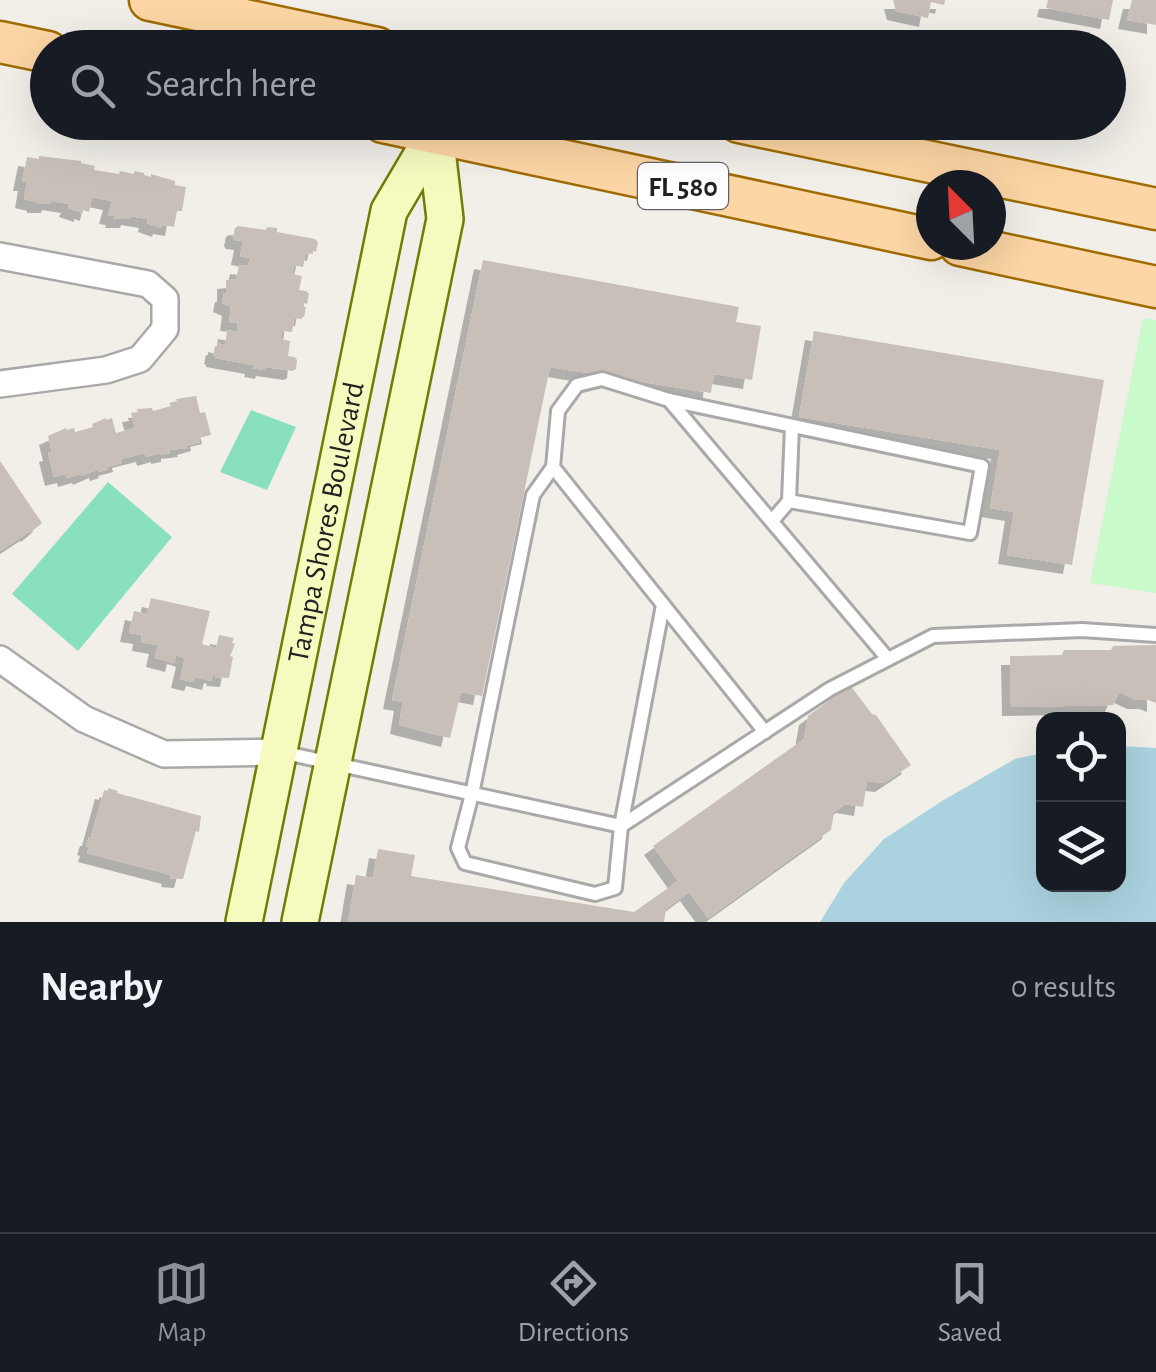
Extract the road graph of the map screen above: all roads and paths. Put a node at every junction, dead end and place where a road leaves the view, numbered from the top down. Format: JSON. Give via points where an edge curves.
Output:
{"nodes":[{"id":1,"x":150,"y":0,"type":"edge"},
{"id":2,"x":292,"y":30,"type":"edge"},
{"id":3,"x":0,"y":42,"type":"edge"},
{"id":4,"x":30,"y":48,"type":"edge"},
{"id":5,"x":429,"y":140,"type":"edge"},
{"id":6,"x":437,"y":140,"type":"edge"},
{"id":7,"x":490,"y":140,"type":"edge"},
{"id":8,"x":825,"y":140,"type":"edge"},
{"id":9,"x":1156,"y":209,"type":"edge"},
{"id":10,"x":916,"y":236,"type":"edge"},
{"id":11,"x":1006,"y":255,"type":"edge"},
{"id":12,"x":0,"y":256,"type":"edge"},
{"id":13,"x":1156,"y":287,"type":"edge"},
{"id":14,"x":0,"y":384,"type":"edge"},
{"id":15,"x":669,"y":400,"type":"junction"},
{"id":16,"x":792,"y":426,"type":"junction"},
{"id":17,"x":552,"y":468,"type":"junction"},
{"id":18,"x":789,"y":501,"type":"junction"},
{"id":19,"x":772,"y":521,"type":"junction"},
{"id":20,"x":663,"y":605,"type":"junction"},
{"id":21,"x":1156,"y":634,"type":"edge"},
{"id":22,"x":0,"y":659,"type":"edge"},
{"id":23,"x":888,"y":659,"type":"junction"},
{"id":24,"x":765,"y":732,"type":"junction"},
{"id":25,"x":278,"y":752,"type":"junction"},
{"id":26,"x":333,"y":764,"type":"junction"},
{"id":27,"x":472,"y":794,"type":"junction"},
{"id":28,"x":621,"y":826,"type":"junction"},
{"id":29,"x":244,"y":922,"type":"edge"},
{"id":30,"x":300,"y":922,"type":"edge"}],
"edges":[{"from":1,"to":2,"type":"main road"},
{"from":3,"to":4,"type":"main road"},
{"from":5,"to":25,"type":"street","name":"Tampa Shores Boulevard","via":[[389,211]]},
{"from":6,"to":26,"type":"street","name":"Tampa Shores Boulevard","via":[[445,219]]},
{"from":7,"to":10,"type":"main road","number":"FL 580"},
{"from":8,"to":9,"type":"main road","number":"FL 580"},
{"from":11,"to":13,"type":"main road"},
{"from":12,"to":14,"type":"street","via":[[148,284],[165,300],[165,329],[140,359]]},
{"from":15,"to":16,"type":"lane"},
{"from":15,"to":17,"type":"lane","via":[[602,379],[577,385],[558,411]]},
{"from":15,"to":19,"type":"lane"},
{"from":16,"to":18,"type":"lane"},
{"from":16,"to":18,"type":"lane","via":[[982,466],[970,533]]},
{"from":17,"to":20,"type":"lane"},
{"from":17,"to":27,"type":"lane","via":[[533,496]]},
{"from":18,"to":19,"type":"lane"},
{"from":19,"to":23,"type":"lane"},
{"from":20,"to":24,"type":"lane"},
{"from":20,"to":28,"type":"lane"},
{"from":21,"to":23,"type":"lane","via":[[933,636]]},
{"from":22,"to":25,"type":"street","via":[[84,719],[164,754]]},
{"from":23,"to":24,"type":"lane"},
{"from":24,"to":28,"type":"lane"},
{"from":25,"to":26,"type":"lane"},
{"from":25,"to":29,"type":"street","name":"Tampa Shores Boulevard"},
{"from":26,"to":27,"type":"lane"},
{"from":26,"to":30,"type":"street","name":"Tampa Shores Boulevard"},
{"from":27,"to":28,"type":"lane"},
{"from":27,"to":28,"type":"lane","via":[[458,848],[465,863],[595,894],[615,888]]}]}
